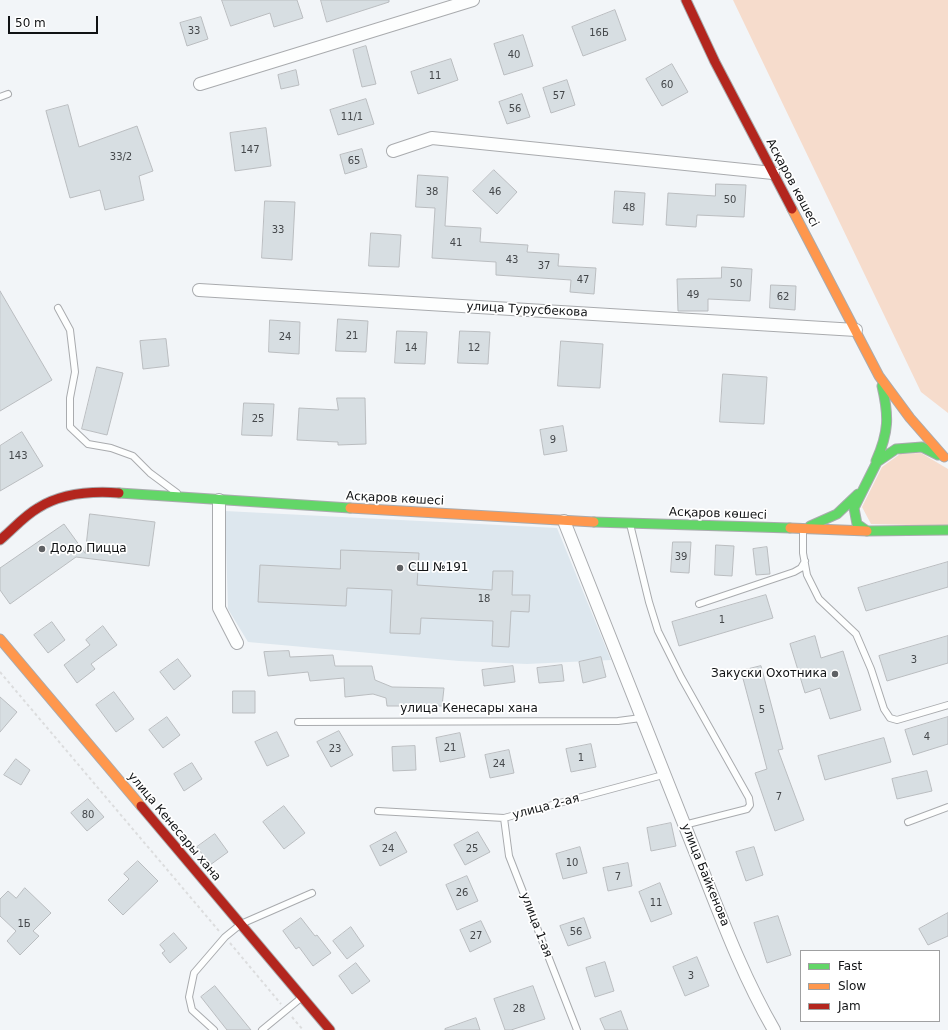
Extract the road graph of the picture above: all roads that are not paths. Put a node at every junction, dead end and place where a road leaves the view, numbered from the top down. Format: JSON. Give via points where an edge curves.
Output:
{"nodes":[{"id":1,"x":473,"y":0,"type":"edge"},
{"id":2,"x":686,"y":0,"type":"edge"},
{"id":3,"x":200,"y":84,"type":"dead end"},
{"id":4,"x":8,"y":94,"type":"dead end"},
{"id":5,"x":0,"y":97,"type":"edge"},
{"id":6,"x":393,"y":150,"type":"dead end"},
{"id":7,"x":773,"y":174,"type":"junction"},
{"id":8,"x":199,"y":290,"type":"dead end"},
{"id":9,"x":58,"y":308,"type":"dead end"},
{"id":10,"x":856,"y":330,"type":"junction"},
{"id":11,"x":879,"y":376,"type":"junction"},
{"id":12,"x":946,"y":459,"type":"edge"},
{"id":13,"x":863,"y":487,"type":"junction"},
{"id":14,"x":182,"y":496,"type":"junction"},
{"id":15,"x":219,"y":500,"type":"junction"},
{"id":16,"x":564,"y":521,"type":"junction"},
{"id":17,"x":630,"y":523,"type":"junction"},
{"id":18,"x":803,"y":528,"type":"junction"},
{"id":19,"x":948,"y":530,"type":"edge"},
{"id":20,"x":867,"y":531,"type":"junction"},
{"id":21,"x":0,"y":540,"type":"edge"},
{"id":22,"x":805,"y":561,"type":"junction"},
{"id":23,"x":699,"y":604,"type":"dead end"},
{"id":24,"x":0,"y":639,"type":"edge"},
{"id":25,"x":237,"y":643,"type":"dead end"},
{"id":26,"x":948,"y":705,"type":"edge"},
{"id":27,"x":641,"y":718,"type":"junction"},
{"id":28,"x":298,"y":722,"type":"dead end"},
{"id":29,"x":663,"y":775,"type":"junction"},
{"id":30,"x":948,"y":807,"type":"edge"},
{"id":31,"x":378,"y":811,"type":"dead end"},
{"id":32,"x":504,"y":818,"type":"junction"},
{"id":33,"x":908,"y":822,"type":"dead end"},
{"id":34,"x":684,"y":825,"type":"junction"},
{"id":35,"x":312,"y":893,"type":"dead end"},
{"id":36,"x":241,"y":924,"type":"junction"},
{"id":37,"x":302,"y":997,"type":"junction"},
{"id":38,"x":214,"y":1030,"type":"edge"},
{"id":39,"x":262,"y":1030,"type":"edge"},
{"id":40,"x":330,"y":1030,"type":"edge"},
{"id":41,"x":577,"y":1030,"type":"edge"},
{"id":42,"x":774,"y":1030,"type":"edge"}],
"edges":[{"from":1,"to":3,"type":"street"},
{"from":2,"to":7,"type":"street","name":"Асқаров көшесі"},
{"from":4,"to":5,"type":"lane"},
{"from":6,"to":7,"type":"street","via":[[432,138]]},
{"from":7,"to":10,"type":"street","name":"Асқаров көшесі"},
{"from":8,"to":10,"type":"street","name":"улица Турусбекова"},
{"from":9,"to":14,"type":"lane","via":[[70,330],[75,372],[70,398],[70,427],[88,444],[111,448],[133,456],[150,473]]},
{"from":10,"to":11,"type":"street","name":"Асқаров көшесі"},
{"from":11,"to":12,"type":"street","via":[[905,414]]},
{"from":11,"to":13,"type":"street","via":[[888,413],[886,439]]},
{"from":12,"to":13,"type":"street","via":[[922,447],[896,449],[877,462]]},
{"from":13,"to":18,"type":"street","via":[[847,506],[822,523]]},
{"from":13,"to":20,"type":"street","via":[[854,508],[857,524]]},
{"from":14,"to":15,"type":"street","name":"Асқаров көшесі"},
{"from":14,"to":21,"type":"street","name":"Асқаров көшесі","via":[[102,492],[66,496],[38,508]]},
{"from":15,"to":16,"type":"street","name":"Асқаров көшесі"},
{"from":15,"to":25,"type":"street","via":[[219,608]]},
{"from":16,"to":17,"type":"street","name":"Асқаров көшесі"},
{"from":16,"to":27,"type":"street","name":"улица Байкенова"},
{"from":17,"to":18,"type":"street","name":"Асқаров көшесі"},
{"from":17,"to":34,"type":"lane","via":[[658,631],[749,798],[750,805],[747,809]]},
{"from":18,"to":20,"type":"street","name":"Асқаров көшесі"},
{"from":18,"to":22,"type":"lane"},
{"from":19,"to":20,"type":"street","name":"Асқаров көшесі"},
{"from":22,"to":23,"type":"lane","via":[[801,568],[794,572]]},
{"from":22,"to":26,"type":"lane","via":[[807,575],[819,599],[856,634],[884,709],[890,718],[897,720]]},
{"from":24,"to":36,"type":"street","name":"улица Кенесары хана"},
{"from":27,"to":28,"type":"lane","name":"улица Кенесары хана","via":[[618,721]]},
{"from":27,"to":29,"type":"street","name":"улица Байкенова"},
{"from":29,"to":32,"type":"lane","name":"улица 2-ая"},
{"from":29,"to":34,"type":"street","name":"улица Байкенова"},
{"from":30,"to":33,"type":"lane"},
{"from":31,"to":32,"type":"lane","name":"улица 2-ая"},
{"from":32,"to":41,"type":"lane","name":"улица 1-ая","via":[[509,856]]},
{"from":34,"to":42,"type":"street","name":"улица Байкенова","via":[[758,1003]]},
{"from":35,"to":36,"type":"lane"},
{"from":36,"to":37,"type":"street","name":"улица Кенесары хана"},
{"from":36,"to":38,"type":"lane","via":[[225,937],[194,973],[189,997],[192,1010]]},
{"from":37,"to":39,"type":"lane"},
{"from":37,"to":40,"type":"street","name":"улица Кенесары хана"}]}
